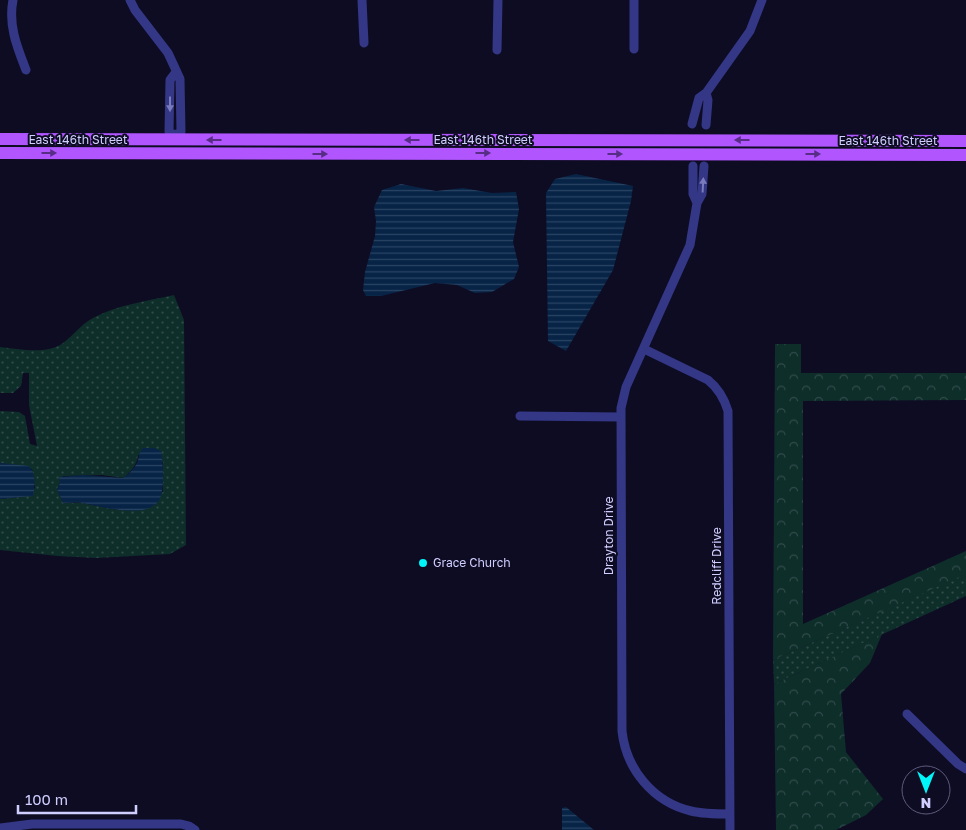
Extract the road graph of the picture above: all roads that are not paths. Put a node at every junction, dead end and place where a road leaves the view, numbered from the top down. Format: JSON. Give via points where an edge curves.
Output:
{"nodes":[{"id":1,"x":12,"y":0,"type":"edge"},
{"id":2,"x":130,"y":0,"type":"edge"},
{"id":3,"x":362,"y":0,"type":"edge"},
{"id":4,"x":498,"y":0,"type":"edge"},
{"id":5,"x":634,"y":0,"type":"edge"},
{"id":6,"x":762,"y":0,"type":"edge"},
{"id":7,"x":364,"y":43,"type":"dead end"},
{"id":8,"x":634,"y":49,"type":"dead end"},
{"id":9,"x":497,"y":50,"type":"dead end"},
{"id":10,"x":26,"y":70,"type":"dead end"},
{"id":11,"x":706,"y":93,"type":"junction"},
{"id":12,"x":692,"y":124,"type":"dead end"},
{"id":13,"x":706,"y":124,"type":"dead end"},
{"id":14,"x":175,"y":137,"type":"junction"},
{"id":15,"x":0,"y":139,"type":"edge"},
{"id":16,"x":966,"y":141,"type":"edge"},
{"id":17,"x":176,"y":153,"type":"junction"},
{"id":18,"x":0,"y":154,"type":"edge"},
{"id":19,"x":966,"y":155,"type":"edge"},
{"id":20,"x":692,"y":166,"type":"dead end"},
{"id":21,"x":704,"y":166,"type":"dead end"},
{"id":22,"x":697,"y":204,"type":"junction"},
{"id":23,"x":644,"y":349,"type":"junction"},
{"id":24,"x":520,"y":416,"type":"dead end"},
{"id":25,"x":621,"y":417,"type":"junction"},
{"id":26,"x":907,"y":714,"type":"dead end"},
{"id":27,"x":966,"y":769,"type":"edge"},
{"id":28,"x":730,"y":814,"type":"junction"},
{"id":29,"x":0,"y":828,"type":"edge"},
{"id":30,"x":195,"y":830,"type":"edge"},
{"id":31,"x":730,"y":830,"type":"edge"}],
"edges":[{"from":1,"to":10,"type":"street","via":[[12,26]]},
{"from":2,"to":14,"type":"street","via":[[168,53],[176,72],[170,80],[169,132]]},
{"from":3,"to":7,"type":"street"},
{"from":4,"to":9,"type":"street"},
{"from":5,"to":8,"type":"street"},
{"from":6,"to":11,"type":"street","via":[[750,31]]},
{"from":11,"to":12,"type":"street","via":[[700,98]]},
{"from":11,"to":13,"type":"street"},
{"from":14,"to":15,"type":"main road","name":"East 146th Street"},
{"from":16,"to":14,"type":"main road","name":"East 146th Street","one_way":true},
{"from":14,"to":17,"type":"street"},
{"from":18,"to":17,"type":"main road","name":"East 146th Street","one_way":true},
{"from":17,"to":19,"type":"main road","name":"East 146th Street","one_way":true},
{"from":20,"to":22,"type":"street","name":"Drayton Drive","via":[[693,194]]},
{"from":22,"to":21,"type":"street","name":"Drayton Drive","one_way":true,"via":[[702,194]]},
{"from":22,"to":23,"type":"street","name":"Drayton Drive","via":[[690,246]]},
{"from":23,"to":25,"type":"street","name":"Drayton Drive","via":[[626,387]]},
{"from":23,"to":28,"type":"street","name":"Redcliff Drive","via":[[708,380],[718,390],[728,411]]},
{"from":24,"to":25,"type":"street"},
{"from":25,"to":28,"type":"street","name":"Drayton Drive","via":[[624,742],[638,775],[661,798],[692,812]]},
{"from":26,"to":27,"type":"street"},
{"from":28,"to":31,"type":"street","name":"Redcliff Drive"},
{"from":29,"to":30,"type":"street","via":[[32,824],[181,824]]}]}
